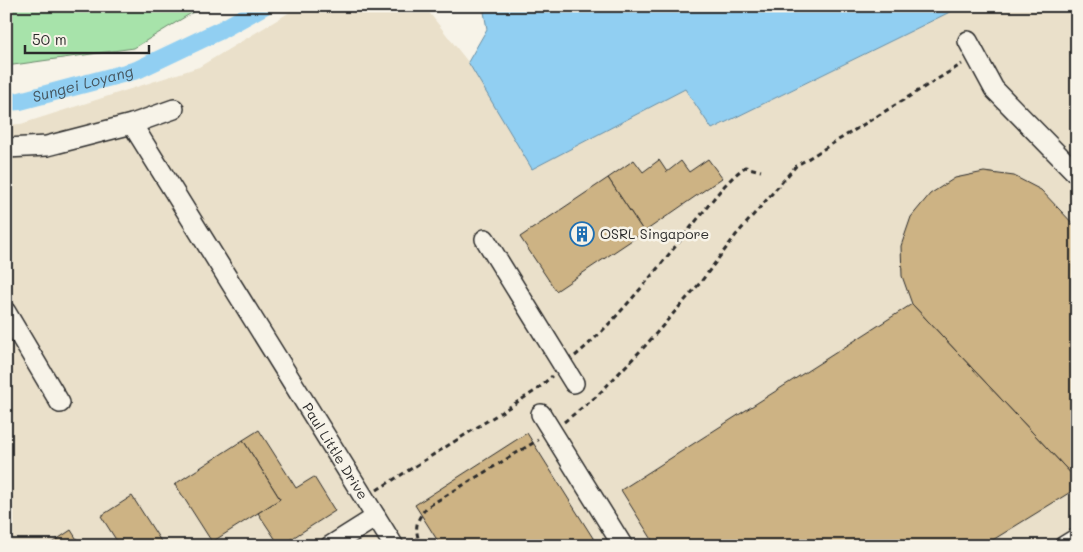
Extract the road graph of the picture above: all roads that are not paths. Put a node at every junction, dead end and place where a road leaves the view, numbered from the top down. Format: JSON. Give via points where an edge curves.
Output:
{"nodes":[{"id":1,"x":968,"y":40,"type":"dead end"},
{"id":2,"x":174,"y":109,"type":"dead end"},
{"id":3,"x":132,"y":124,"type":"junction"},
{"id":4,"x":6,"y":148,"type":"edge"},
{"id":5,"x":1077,"y":174,"type":"edge"},
{"id":6,"x":485,"y":240,"type":"dead end"},
{"id":7,"x":6,"y":312,"type":"edge"},
{"id":8,"x":574,"y":383,"type":"dead end"},
{"id":9,"x":60,"y":403,"type":"dead end"},
{"id":10,"x":541,"y":414,"type":"dead end"},
{"id":11,"x":376,"y":517,"type":"junction"},
{"id":12,"x":1077,"y":538,"type":"edge"},
{"id":13,"x":330,"y":546,"type":"edge"},
{"id":14,"x":394,"y":546,"type":"edge"},
{"id":15,"x":623,"y":546,"type":"edge"},
{"id":16,"x":1064,"y":546,"type":"edge"}],
"edges":[{"from":1,"to":5,"type":"lane","via":[[994,89]]},
{"from":2,"to":3,"type":"lane"},
{"from":3,"to":4,"type":"lane","via":[[47,146]]},
{"from":3,"to":11,"type":"lane","name":"Paul Little Drive"},
{"from":6,"to":8,"type":"lane"},
{"from":7,"to":9,"type":"lane"},
{"from":10,"to":15,"type":"lane"},
{"from":11,"to":13,"type":"lane"},
{"from":11,"to":14,"type":"lane","name":"Paul Little Drive"},
{"from":12,"to":16,"type":"lane"}]}
